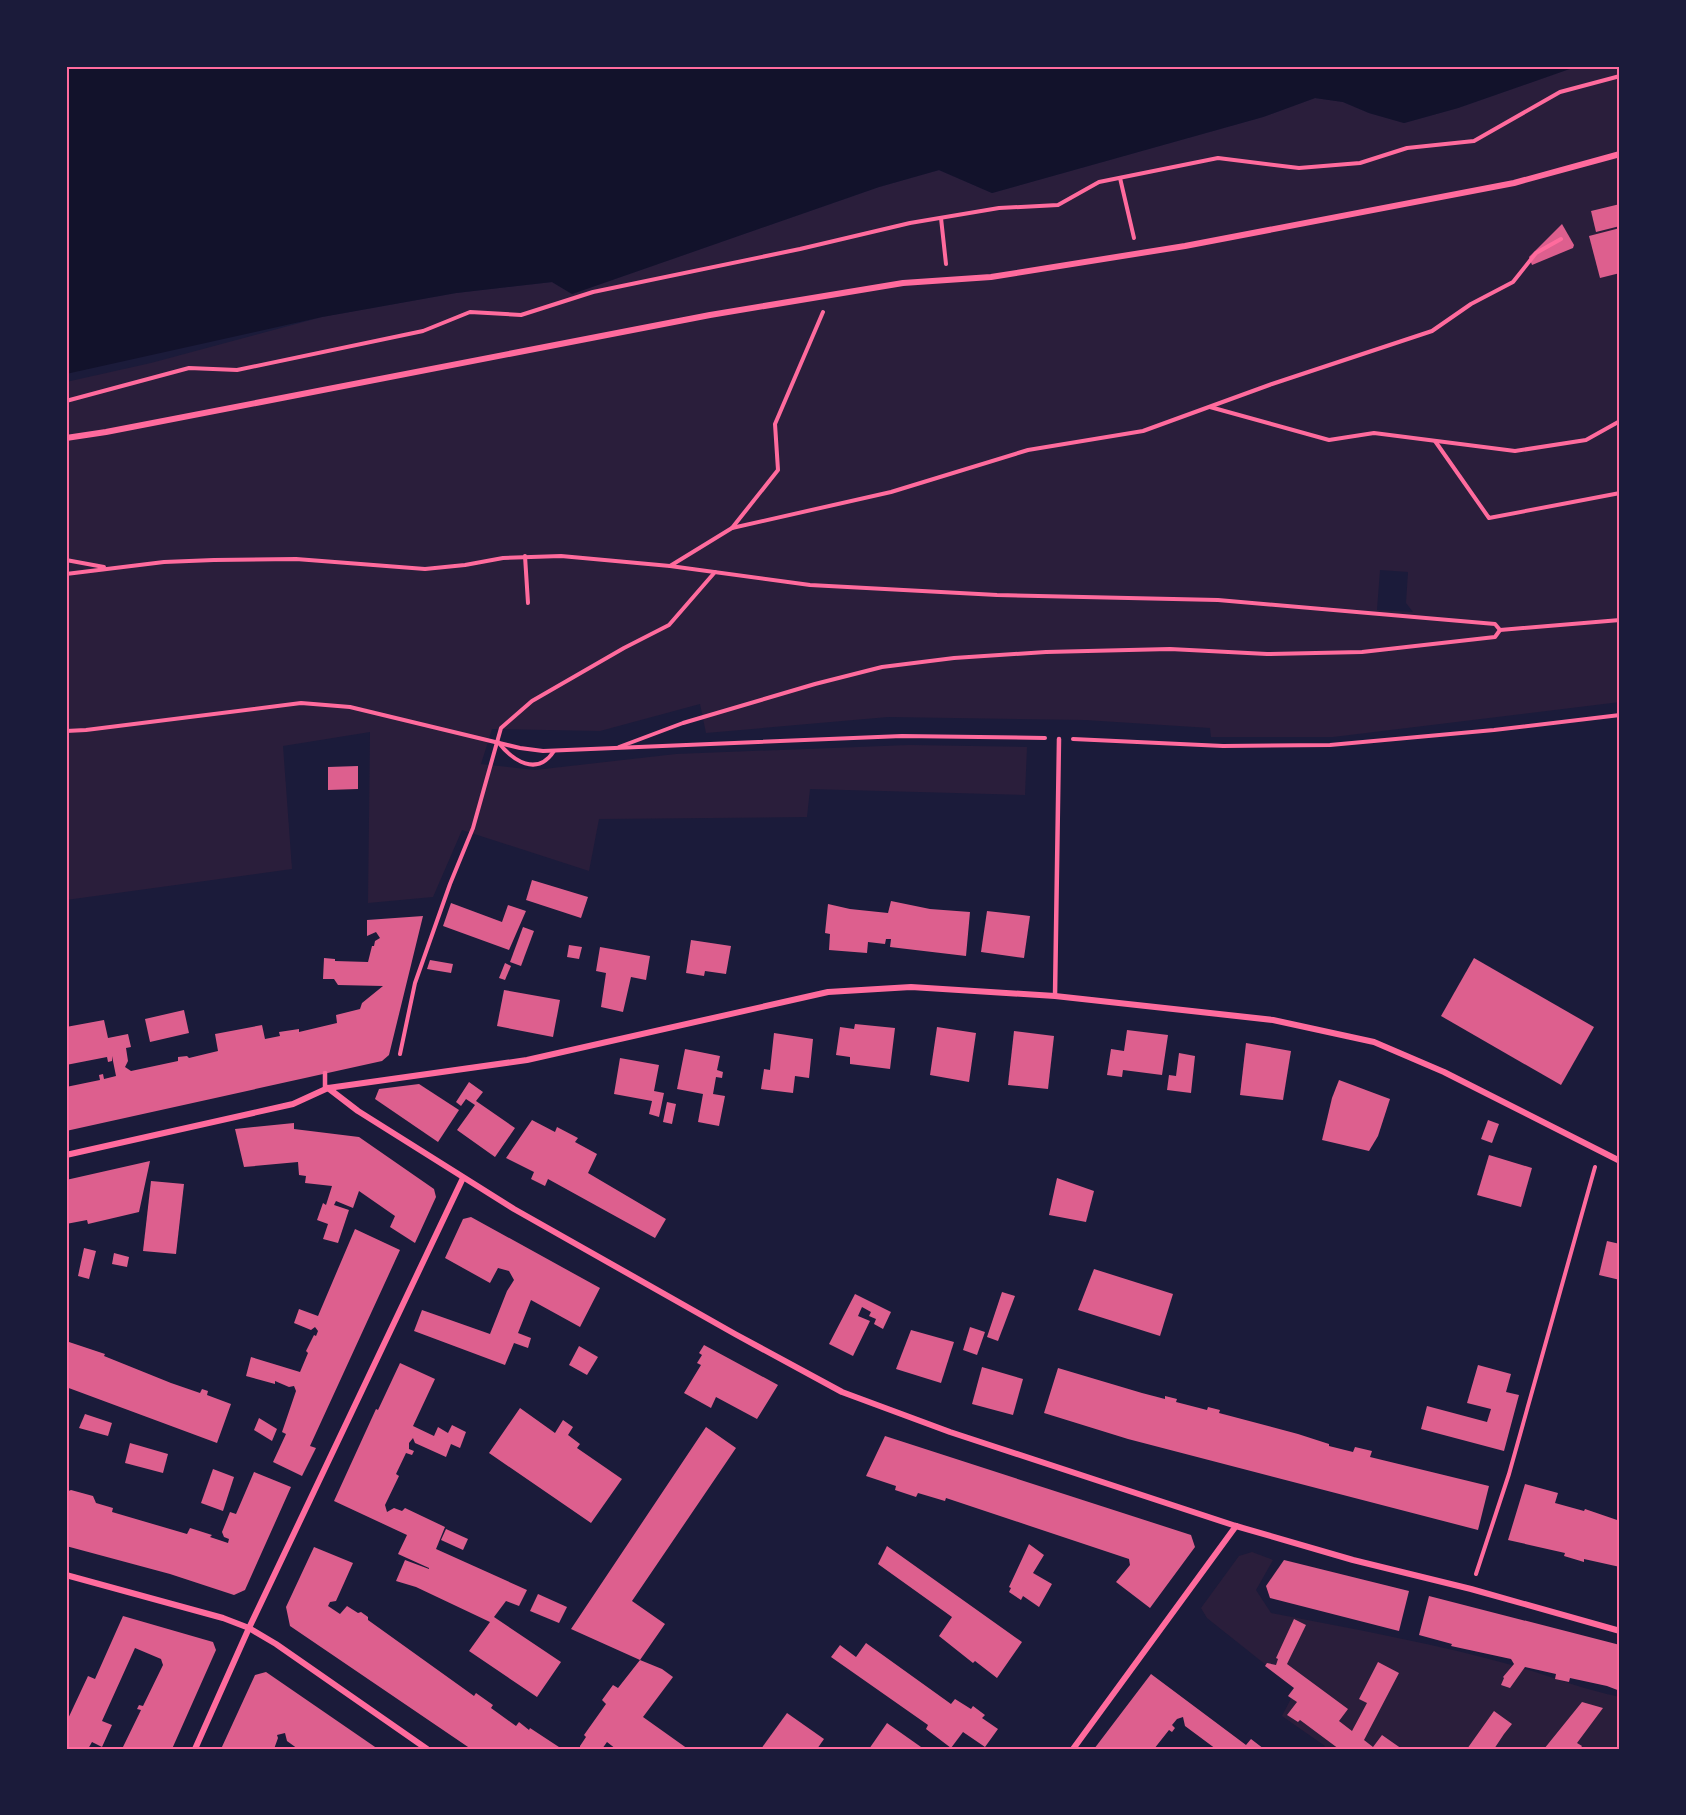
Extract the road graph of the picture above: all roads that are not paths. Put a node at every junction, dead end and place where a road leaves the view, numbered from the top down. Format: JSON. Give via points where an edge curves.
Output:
{"nodes":[{"id":1,"x":1620,"y":154,"type":"edge"},
{"id":2,"x":66,"y":438,"type":"edge"},
{"id":3,"x":1059,"y":739,"type":"road end"},
{"id":4,"x":1055,"y":996,"type":"junction"},
{"id":5,"x":325,"y":1073,"type":"dead end"},
{"id":6,"x":326,"y":1089,"type":"junction"},
{"id":7,"x":66,"y":1155,"type":"edge"},
{"id":8,"x":1620,"y":1161,"type":"edge"},
{"id":9,"x":463,"y":1178,"type":"junction"},
{"id":10,"x":1236,"y":1526,"type":"junction"},
{"id":11,"x":66,"y":1575,"type":"edge"},
{"id":12,"x":249,"y":1628,"type":"junction"},
{"id":13,"x":1620,"y":1631,"type":"edge"},
{"id":14,"x":195,"y":1749,"type":"edge"},
{"id":15,"x":427,"y":1749,"type":"edge"},
{"id":16,"x":1073,"y":1749,"type":"edge"}],
"edges":[{"from":1,"to":2,"type":"street","via":[[1514,183],[1138,254],[992,277],[903,284],[710,315]]},
{"from":3,"to":4,"type":"lane"},
{"from":4,"to":6,"type":"street","via":[[911,987],[828,993],[527,1060]]},
{"from":4,"to":8,"type":"street","via":[[1273,1020],[1374,1042],[1444,1072]]},
{"from":5,"to":6,"type":"lane"},
{"from":6,"to":7,"type":"street","via":[[293,1104]]},
{"from":6,"to":9,"type":"street"},
{"from":9,"to":10,"type":"street","via":[[842,1392],[950,1432]]},
{"from":9,"to":12,"type":"street"},
{"from":10,"to":13,"type":"street"},
{"from":10,"to":16,"type":"street"},
{"from":11,"to":12,"type":"street"},
{"from":12,"to":14,"type":"street"},
{"from":12,"to":15,"type":"street"}]}
